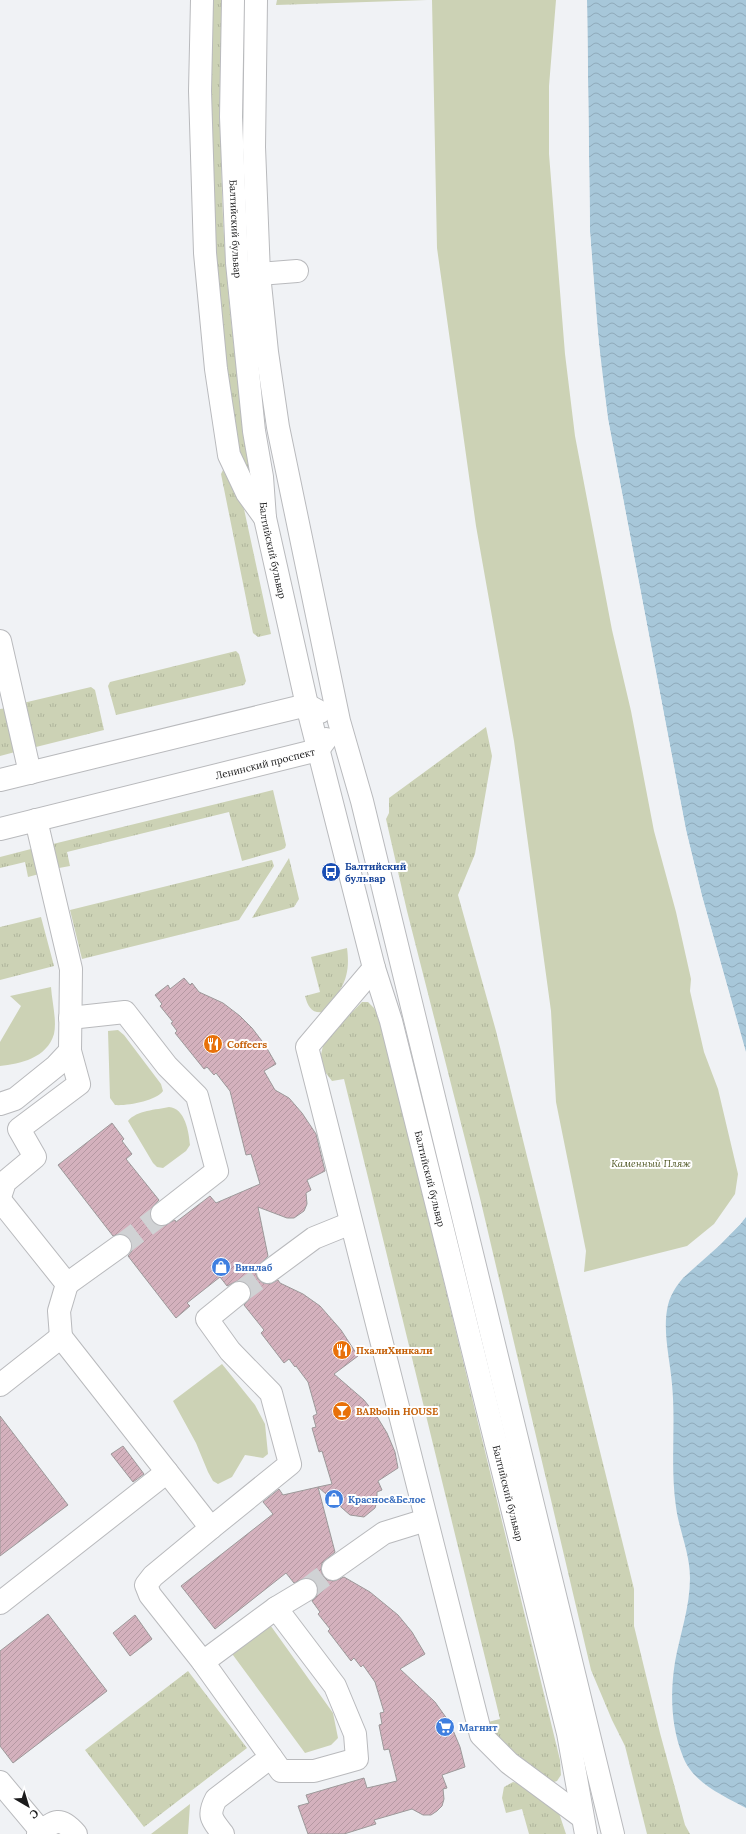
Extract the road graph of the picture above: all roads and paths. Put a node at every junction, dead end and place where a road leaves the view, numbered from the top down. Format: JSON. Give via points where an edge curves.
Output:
{"nodes":[{"id":1,"x":202,"y":0,"type":"edge"},
{"id":2,"x":233,"y":0,"type":"edge"},
{"id":3,"x":256,"y":0,"type":"edge"},
{"id":4,"x":297,"y":271,"type":"dead end"},
{"id":5,"x":259,"y":274,"type":"junction"},
{"id":6,"x":265,"y":518,"type":"junction"},
{"id":7,"x":0,"y":641,"type":"edge"},
{"id":8,"x":307,"y":705,"type":"junction"},
{"id":9,"x":339,"y":721,"type":"junction"},
{"id":10,"x":318,"y":750,"type":"junction"},
{"id":11,"x":30,"y":773,"type":"junction"},
{"id":12,"x":0,"y":780,"type":"edge"},
{"id":13,"x":36,"y":820,"type":"junction"},
{"id":14,"x":0,"y":829,"type":"edge"},
{"id":15,"x":374,"y":968,"type":"junction"},
{"id":16,"x":70,"y":1018,"type":"junction"},
{"id":17,"x":70,"y":1051,"type":"junction"},
{"id":18,"x":0,"y":1104,"type":"edge"},
{"id":19,"x":0,"y":1198,"type":"edge"},
{"id":20,"x":162,"y":1214,"type":"tunnel mouth"},
{"id":21,"x":351,"y":1223,"type":"junction"},
{"id":22,"x":120,"y":1246,"type":"tunnel mouth"},
{"id":23,"x":268,"y":1272,"type":"tunnel mouth"},
{"id":24,"x":67,"y":1284,"type":"junction"},
{"id":25,"x":239,"y":1293,"type":"tunnel mouth"},
{"id":26,"x":61,"y":1337,"type":"junction"},
{"id":27,"x":0,"y":1385,"type":"edge"},
{"id":28,"x":167,"y":1472,"type":"junction"},
{"id":29,"x":426,"y":1520,"type":"junction"},
{"id":30,"x":211,"y":1528,"type":"junction"},
{"id":31,"x":333,"y":1569,"type":"tunnel mouth"},
{"id":32,"x":306,"y":1590,"type":"tunnel mouth"},
{"id":33,"x":0,"y":1603,"type":"edge"},
{"id":34,"x":276,"y":1608,"type":"junction"},
{"id":35,"x":203,"y":1662,"type":"junction"},
{"id":36,"x":271,"y":1757,"type":"junction"},
{"id":37,"x":0,"y":1782,"type":"edge"},
{"id":38,"x":584,"y":1826,"type":"edge"},
{"id":39,"x":39,"y":1833,"type":"edge"},
{"id":40,"x":76,"y":1834,"type":"edge"},
{"id":41,"x":223,"y":1834,"type":"edge"},
{"id":42,"x":613,"y":1834,"type":"edge"}],
"edges":[{"from":1,"to":6,"type":"street","via":[[200,91],[203,205],[216,369],[229,455],[247,493]]},
{"from":2,"to":6,"type":"street","name":"Балтийский бульвар","via":[[230,117],[237,263]]},
{"from":3,"to":5,"type":"street","name":"Балтийский бульвар","via":[[254,147]]},
{"from":4,"to":5,"type":"street"},
{"from":5,"to":9,"type":"street","name":"Балтийский бульвар","via":[[278,427]]},
{"from":6,"to":8,"type":"street","name":"Балтийский бульвар"},
{"from":7,"to":11,"type":"street"},
{"from":8,"to":9,"type":"street"},
{"from":8,"to":10,"type":"street","name":"Балтийский бульвар"},
{"from":8,"to":11,"type":"street"},
{"from":9,"to":10,"type":"street","name":"Ленинский проспект"},
{"from":9,"to":42,"type":"street","name":"Балтийский бульвар","via":[[362,801]]},
{"from":10,"to":13,"type":"street","name":"Ленинский проспект"},
{"from":10,"to":15,"type":"street","name":"Балтийский бульвар"},
{"from":11,"to":12,"type":"street"},
{"from":13,"to":14,"type":"street","name":"Ленинский проспект"},
{"from":13,"to":16,"type":"street","via":[[71,969]]},
{"from":15,"to":21,"type":"street","via":[[307,1047]]},
{"from":15,"to":38,"type":"street","name":"Балтийский бульвар","via":[[391,1021],[568,1733]]},
{"from":16,"to":17,"type":"street"},
{"from":16,"to":20,"type":"street","via":[[125,1012],[167,1066],[197,1096],[217,1170]]},
{"from":17,"to":18,"type":"street","via":[[56,1066],[15,1099]]},
{"from":17,"to":19,"type":"street","via":[[79,1084],[19,1129],[35,1157],[5,1182]]},
{"from":19,"to":24,"type":"street"},
{"from":21,"to":23,"type":"street","via":[[314,1238]]},
{"from":21,"to":29,"type":"street"},
{"from":22,"to":24,"type":"street"},
{"from":24,"to":26,"type":"street","via":[[59,1311]]},
{"from":25,"to":30,"type":"street","via":[[207,1319],[230,1351],[271,1394],[290,1464]]},
{"from":26,"to":27,"type":"street"},
{"from":26,"to":28,"type":"street"},
{"from":28,"to":30,"type":"street"},
{"from":28,"to":33,"type":"street"},
{"from":29,"to":31,"type":"street","via":[[384,1533]]},
{"from":29,"to":38,"type":"street","via":[[481,1735],[509,1763]]},
{"from":30,"to":35,"type":"street","via":[[153,1576],[146,1585],[150,1595]]},
{"from":32,"to":34,"type":"street"},
{"from":34,"to":35,"type":"street"},
{"from":34,"to":36,"type":"street","via":[[335,1686],[355,1734],[357,1759],[314,1771],[281,1771]]},
{"from":35,"to":36,"type":"street"},
{"from":36,"to":41,"type":"street","via":[[216,1799],[211,1808],[212,1820]]},
{"from":37,"to":39,"type":"street"},
{"from":39,"to":40,"type":"street","via":[[51,1823],[60,1821],[68,1824]]}]}
